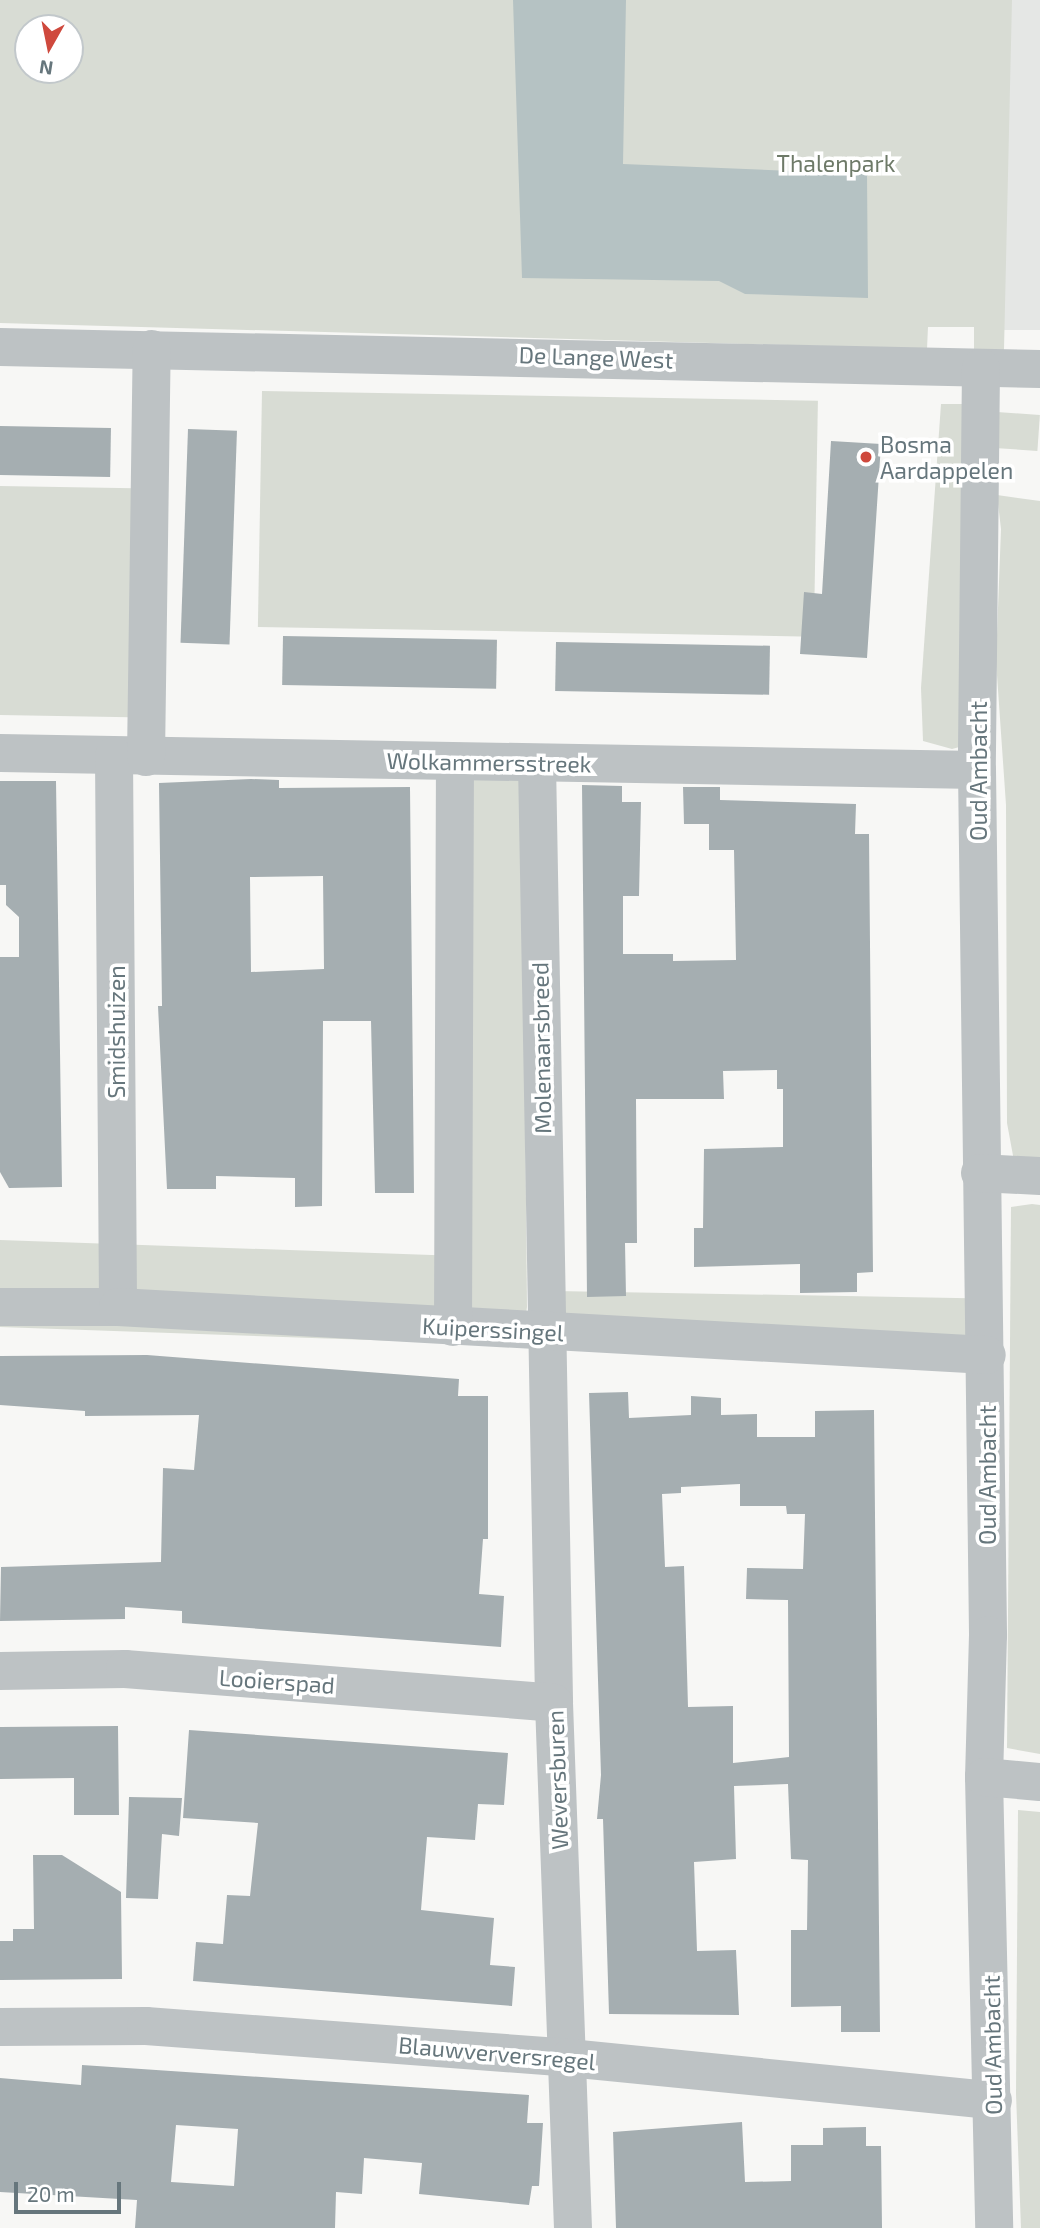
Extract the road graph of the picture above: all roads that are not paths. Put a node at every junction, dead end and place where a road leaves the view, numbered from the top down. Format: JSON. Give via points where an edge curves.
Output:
{"nodes":[{"id":1,"x":0,"y":346,"type":"edge"},
{"id":2,"x":152,"y":349,"type":"junction"},
{"id":3,"x":981,"y":368,"type":"junction"},
{"id":4,"x":1040,"y":369,"type":"edge"},
{"id":5,"x":0,"y":753,"type":"edge"},
{"id":6,"x":130,"y":756,"type":"junction"},
{"id":7,"x":455,"y":762,"type":"junction"},
{"id":8,"x":537,"y":763,"type":"junction"},
{"id":9,"x":977,"y":770,"type":"junction"},
{"id":10,"x":981,"y":1173,"type":"junction"},
{"id":11,"x":1040,"y":1176,"type":"edge"},
{"id":12,"x":0,"y":1307,"type":"edge"},
{"id":13,"x":118,"y":1307,"type":"junction"},
{"id":14,"x":453,"y":1327,"type":"junction"},
{"id":15,"x":546,"y":1332,"type":"junction"},
{"id":16,"x":987,"y":1355,"type":"junction"},
{"id":17,"x":0,"y":1671,"type":"edge"},
{"id":18,"x":554,"y":1703,"type":"junction"},
{"id":19,"x":984,"y":1777,"type":"junction"},
{"id":20,"x":1040,"y":1782,"type":"edge"},
{"id":21,"x":0,"y":2027,"type":"edge"},
{"id":22,"x":569,"y":2058,"type":"junction"},
{"id":23,"x":993,"y":2100,"type":"junction"},
{"id":24,"x":573,"y":2228,"type":"edge"},
{"id":25,"x":994,"y":2228,"type":"edge"}],
"edges":[{"from":1,"to":2,"type":"street","name":"De Lange West"},
{"from":2,"to":3,"type":"street","name":"De Lange West"},
{"from":2,"to":6,"type":"street"},
{"from":3,"to":4,"type":"street","name":"De Lange West"},
{"from":3,"to":9,"type":"street","name":"Oud Ambacht"},
{"from":5,"to":6,"type":"street","name":"Wolkammersstreek"},
{"from":6,"to":7,"type":"street","name":"Wolkammersstreek"},
{"from":6,"to":13,"type":"street","name":"Smidshuizen"},
{"from":7,"to":8,"type":"street","name":"Wolkammersstreek"},
{"from":7,"to":14,"type":"street"},
{"from":8,"to":9,"type":"street","name":"Wolkammersstreek"},
{"from":8,"to":15,"type":"street","name":"Molenaarsbreed"},
{"from":9,"to":10,"type":"street","name":"Oud Ambacht"},
{"from":10,"to":11,"type":"street"},
{"from":10,"to":16,"type":"street","name":"Oud Ambacht"},
{"from":12,"to":13,"type":"street","name":"Kuiperssingel"},
{"from":13,"to":14,"type":"street","name":"Kuiperssingel"},
{"from":14,"to":15,"type":"street","name":"Kuiperssingel"},
{"from":15,"to":16,"type":"street","name":"Kuiperssingel"},
{"from":15,"to":18,"type":"street","name":"Weversburen"},
{"from":16,"to":19,"type":"street","name":"Oud Ambacht"},
{"from":17,"to":18,"type":"street","name":"Looierspad","via":[[125,1669]]},
{"from":18,"to":22,"type":"street","name":"Weversburen"},
{"from":19,"to":20,"type":"street"},
{"from":19,"to":23,"type":"street","name":"Oud Ambacht"},
{"from":21,"to":22,"type":"street","name":"Blauwverversregel","via":[[146,2026]]},
{"from":22,"to":23,"type":"street","name":"Blauwverversregel"},
{"from":22,"to":24,"type":"street","name":"Weversburen"},
{"from":23,"to":25,"type":"street","name":"Oud Ambacht"}]}
